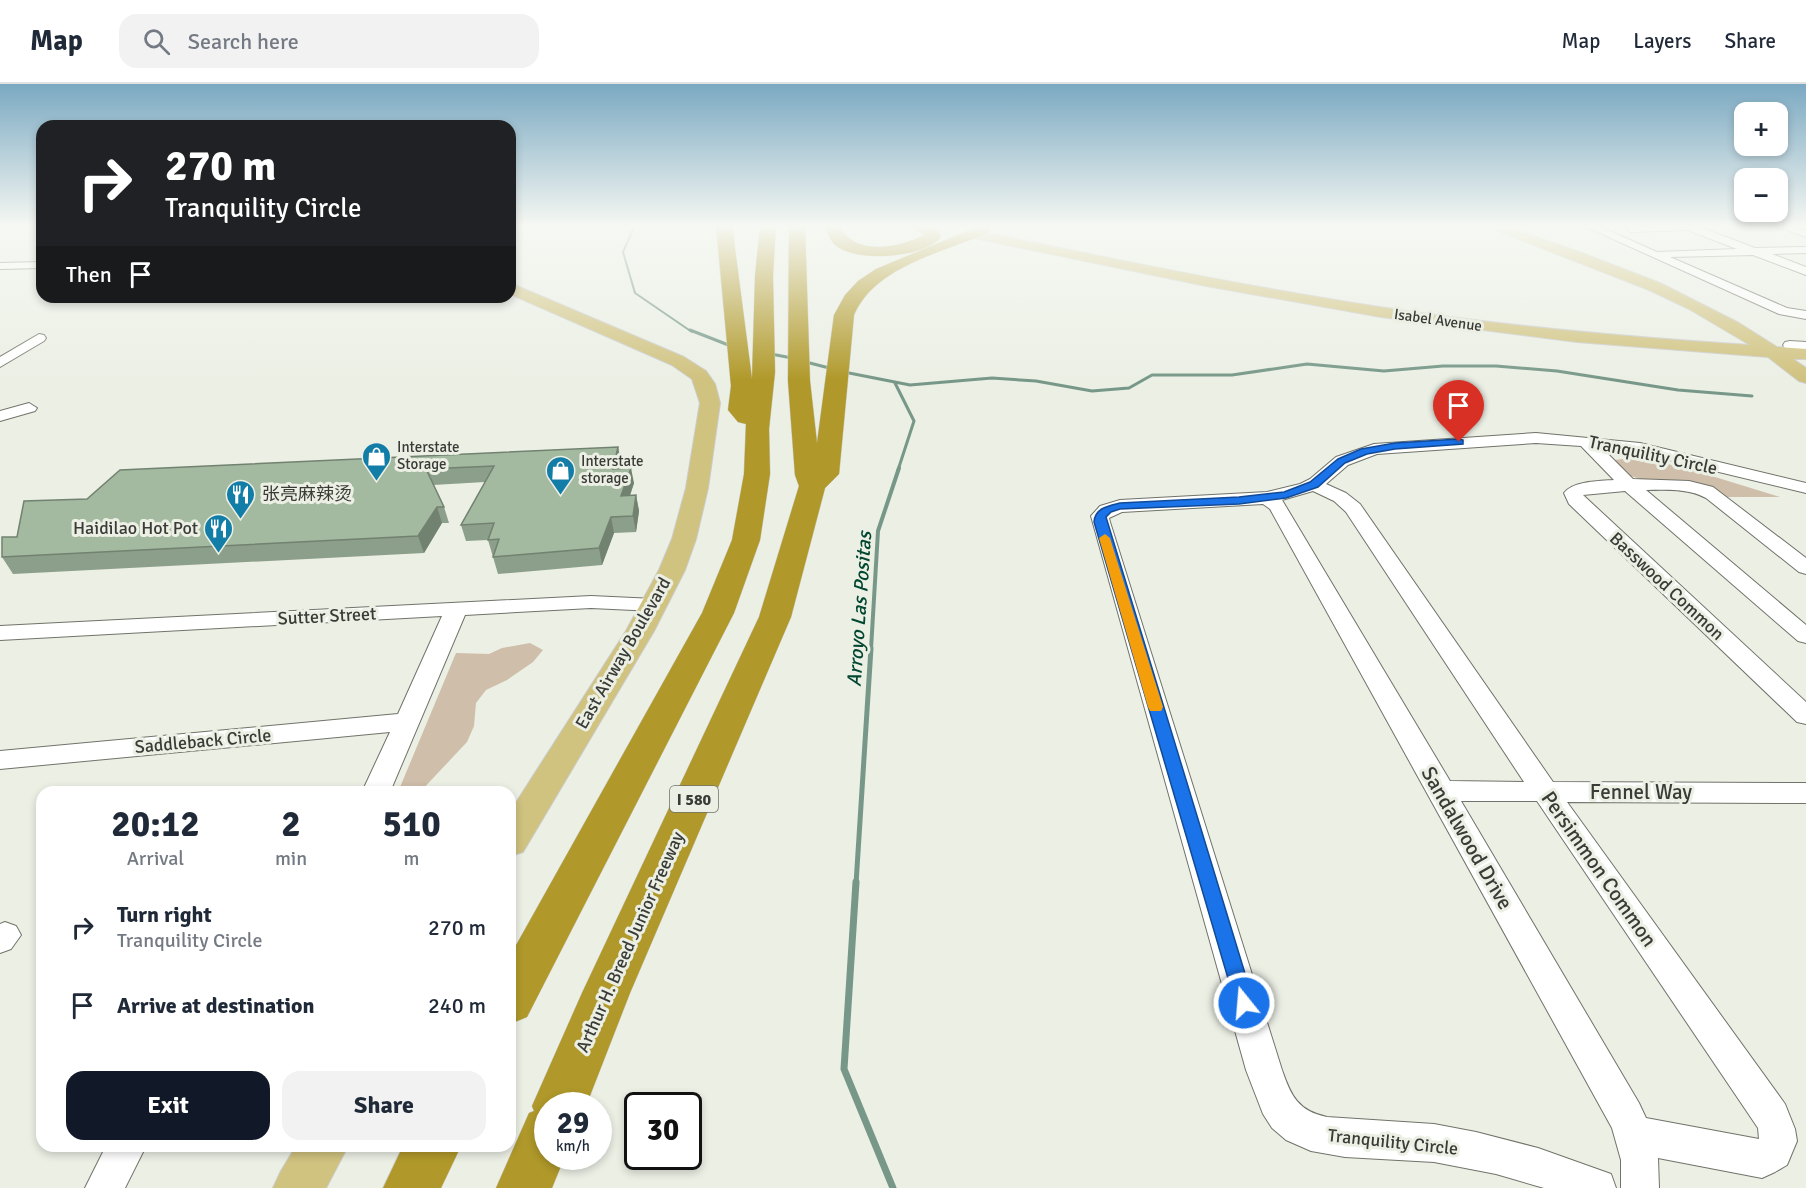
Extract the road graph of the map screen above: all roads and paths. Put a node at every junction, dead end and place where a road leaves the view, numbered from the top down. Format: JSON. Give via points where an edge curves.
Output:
{"nodes":[{"id":1,"x":730,"y":277,"type":"edge"},
{"id":2,"x":766,"y":277,"type":"edge"},
{"id":3,"x":797,"y":277,"type":"edge"},
{"id":4,"x":880,"y":277,"type":"edge"},
{"id":5,"x":1193,"y":277,"type":"edge"},
{"id":6,"x":1211,"y":277,"type":"edge"},
{"id":7,"x":1633,"y":277,"type":"edge"},
{"id":8,"x":1659,"y":277,"type":"edge"},
{"id":9,"x":1705,"y":277,"type":"edge"},
{"id":10,"x":516,"y":291,"type":"edge"},
{"id":11,"x":1806,"y":315,"type":"edge"},
{"id":12,"x":39,"y":338,"type":"dead end"},
{"id":13,"x":1756,"y":342,"type":"junction"},
{"id":14,"x":1803,"y":351,"type":"edge"},
{"id":15,"x":1772,"y":352,"type":"junction"},
{"id":16,"x":0,"y":363,"type":"edge"},
{"id":17,"x":1806,"y":377,"type":"edge"},
{"id":18,"x":29,"y":408,"type":"dead end"},
{"id":19,"x":0,"y":416,"type":"edge"},
{"id":20,"x":757,"y":429,"type":"junction"},
{"id":21,"x":1586,"y":441,"type":"junction"},
{"id":22,"x":1314,"y":485,"type":"junction"},
{"id":23,"x":1629,"y":485,"type":"junction"},
{"id":24,"x":812,"y":486,"type":"junction"},
{"id":25,"x":1806,"y":489,"type":"edge"},
{"id":26,"x":1267,"y":498,"type":"junction"},
{"id":27,"x":1806,"y":568,"type":"edge"},
{"id":28,"x":655,"y":605,"type":"junction"},
{"id":29,"x":456,"y":610,"type":"junction"},
{"id":30,"x":0,"y":633,"type":"edge"},
{"id":31,"x":1806,"y":636,"type":"edge"},
{"id":32,"x":1806,"y":717,"type":"edge"},
{"id":33,"x":405,"y":722,"type":"junction"},
{"id":34,"x":0,"y":760,"type":"edge"},
{"id":35,"x":378,"y":786,"type":"edge"},
{"id":36,"x":1440,"y":791,"type":"junction"},
{"id":37,"x":1545,"y":791,"type":"junction"},
{"id":38,"x":1806,"y":793,"type":"edge"},
{"id":39,"x":516,"y":832,"type":"edge"},
{"id":40,"x":516,"y":991,"type":"edge"},
{"id":41,"x":565,"y":1092,"type":"edge"},
{"id":42,"x":1635,"y":1135,"type":"junction"},
{"id":43,"x":124,"y":1152,"type":"edge"},
{"id":44,"x":320,"y":1152,"type":"edge"},
{"id":45,"x":430,"y":1152,"type":"edge"},
{"id":46,"x":534,"y":1165,"type":"edge"},
{"id":47,"x":104,"y":1188,"type":"edge"},
{"id":48,"x":298,"y":1188,"type":"edge"},
{"id":49,"x":411,"y":1188,"type":"edge"},
{"id":50,"x":524,"y":1188,"type":"edge"},
{"id":51,"x":1597,"y":1188,"type":"edge"},
{"id":52,"x":1640,"y":1188,"type":"edge"}],
"edges":[{"from":1,"to":20,"type":"highway","via":[[742,386],[740,410]]},
{"from":2,"to":20,"type":"highway","via":[[764,372]]},
{"from":3,"to":24,"type":"highway","name":"Arthur H. Breed Junior Freeway","number":"I 580","via":[[800,381]]},
{"from":4,"to":24,"type":"highway","via":[[857,291],[846,306],[826,474]]},
{"from":5,"to":15,"type":"main road","name":"Isabel Avenue","via":[[1307,301],[1439,321]]},
{"from":6,"to":13,"type":"main road","name":"Isabel Avenue","via":[[1407,310],[1535,325]]},
{"from":7,"to":13,"type":"main road","via":[[1695,305]]},
{"from":8,"to":14,"type":"main road","via":[[1723,305]]},
{"from":9,"to":11,"type":"street","via":[[1784,311]]},
{"from":10,"to":28,"type":"main road","name":"East Airway Boulevard","via":[[678,361],[705,384],[710,403],[692,512]]},
{"from":12,"to":16,"type":"street"},
{"from":13,"to":14,"type":"main road","name":"Isabel Avenue"},
{"from":13,"to":15,"type":"main road"},
{"from":14,"to":15,"type":"main road","name":"Isabel Avenue"},
{"from":15,"to":17,"type":"main road"},
{"from":18,"to":19,"type":"street"},
{"from":20,"to":40,"type":"highway","via":[[756,474],[748,529],[734,577]]},
{"from":21,"to":22,"type":"street","name":"Tranquility Circle","via":[[1530,438],[1384,447],[1348,458]]},
{"from":21,"to":23,"type":"street"},
{"from":21,"to":25,"type":"street","name":"Tranquility Circle","via":[[1647,450]]},
{"from":22,"to":26,"type":"street","name":"Tranquility Circle"},
{"from":22,"to":37,"type":"street","name":"Persimmon Common","via":[[1353,508]]},
{"from":23,"to":27,"type":"street","via":[[1685,485],[1706,491]]},
{"from":23,"to":31,"type":"street"},
{"from":23,"to":32,"type":"street","name":"Basswood Common","via":[[1580,489],[1573,494]]},
{"from":24,"to":41,"type":"highway","name":"Arthur H. Breed Junior Freeway","number":"I 580","via":[[775,617]]},
{"from":26,"to":36,"type":"street","name":"Sandalwood Drive","via":[[1284,516]]},
{"from":26,"to":51,"type":"street","name":"Tranquility Circle","via":[[1120,506],[1107,510],[1100,519],[1277,1107],[1294,1124],[1314,1134],[1401,1140],[1474,1151],[1552,1171]]},
{"from":28,"to":29,"type":"street","name":"Sutter Street","via":[[591,603]]},
{"from":28,"to":39,"type":"main road","name":"East Airway Boulevard"},
{"from":29,"to":30,"type":"street","name":"Sutter Street"},
{"from":29,"to":33,"type":"street"},
{"from":33,"to":34,"type":"street","name":"Saddleback Circle"},
{"from":33,"to":35,"type":"street"},
{"from":36,"to":37,"type":"street","name":"Fennel Way"},
{"from":36,"to":42,"type":"street","name":"Sandalwood Drive"},
{"from":37,"to":38,"type":"street","name":"Fennel Way"},
{"from":37,"to":42,"type":"street","name":"Persimmon Common","via":[[1772,1117],[1779,1144],[1773,1154],[1762,1159]]},
{"from":42,"to":52,"type":"street","name":"Sandalwood Drive","via":[[1642,1172]]},
{"from":43,"to":47,"type":"street"},
{"from":44,"to":48,"type":"main road"},
{"from":45,"to":49,"type":"highway"},
{"from":46,"to":50,"type":"highway"}]}
